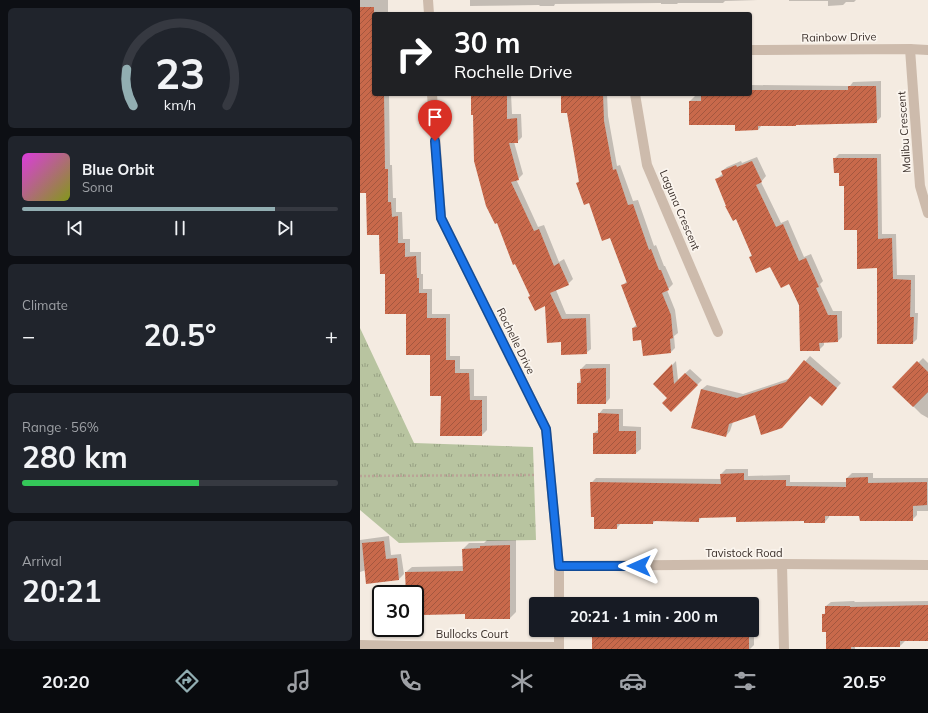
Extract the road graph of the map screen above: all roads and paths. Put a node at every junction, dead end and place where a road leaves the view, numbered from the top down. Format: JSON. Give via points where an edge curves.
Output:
{"nodes":[{"id":1,"x":428,"y":0,"type":"edge"},
{"id":2,"x":428,"y":12,"type":"edge"},
{"id":3,"x":910,"y":49,"type":"junction"},
{"id":4,"x":752,"y":50,"type":"edge"},
{"id":5,"x":928,"y":50,"type":"edge"},
{"id":6,"x":432,"y":96,"type":"edge"},
{"id":7,"x":635,"y":96,"type":"edge"},
{"id":8,"x":928,"y":213,"type":"edge"},
{"id":9,"x":718,"y":332,"type":"dead end"},
{"id":10,"x":551,"y":475,"type":"junction"},
{"id":11,"x":360,"y":476,"type":"edge"},
{"id":12,"x":782,"y":564,"type":"junction"},
{"id":13,"x":928,"y":565,"type":"edge"},
{"id":14,"x":559,"y":566,"type":"junction"},
{"id":15,"x":559,"y":597,"type":"edge"},
{"id":16,"x":559,"y":637,"type":"edge"},
{"id":17,"x":360,"y":645,"type":"edge"},
{"id":18,"x":559,"y":648,"type":"edge"},
{"id":19,"x":784,"y":649,"type":"edge"}],
"edges":[{"from":1,"to":2,"type":"street"},
{"from":3,"to":4,"type":"street","name":"Rainbow Drive"},
{"from":3,"to":5,"type":"street","name":"Rainbow Drive"},
{"from":3,"to":8,"type":"street","name":"Malibu Crescent","via":[[920,186]]},
{"from":6,"to":10,"type":"street","name":"Rochelle Drive","via":[[441,218],[546,429]]},
{"from":7,"to":9,"type":"street","name":"Laguna Crescent","via":[[648,164]]},
{"from":10,"to":11,"type":"path"},
{"from":10,"to":14,"type":"street","name":"Rochelle Drive"},
{"from":12,"to":13,"type":"street","name":"Tavistock Road"},
{"from":12,"to":14,"type":"street","name":"Tavistock Road"},
{"from":12,"to":19,"type":"street"},
{"from":14,"to":15,"type":"street","name":"Rochelle Drive"},
{"from":16,"to":18,"type":"street"},
{"from":17,"to":18,"type":"street","name":"Bullocks Court"}]}
